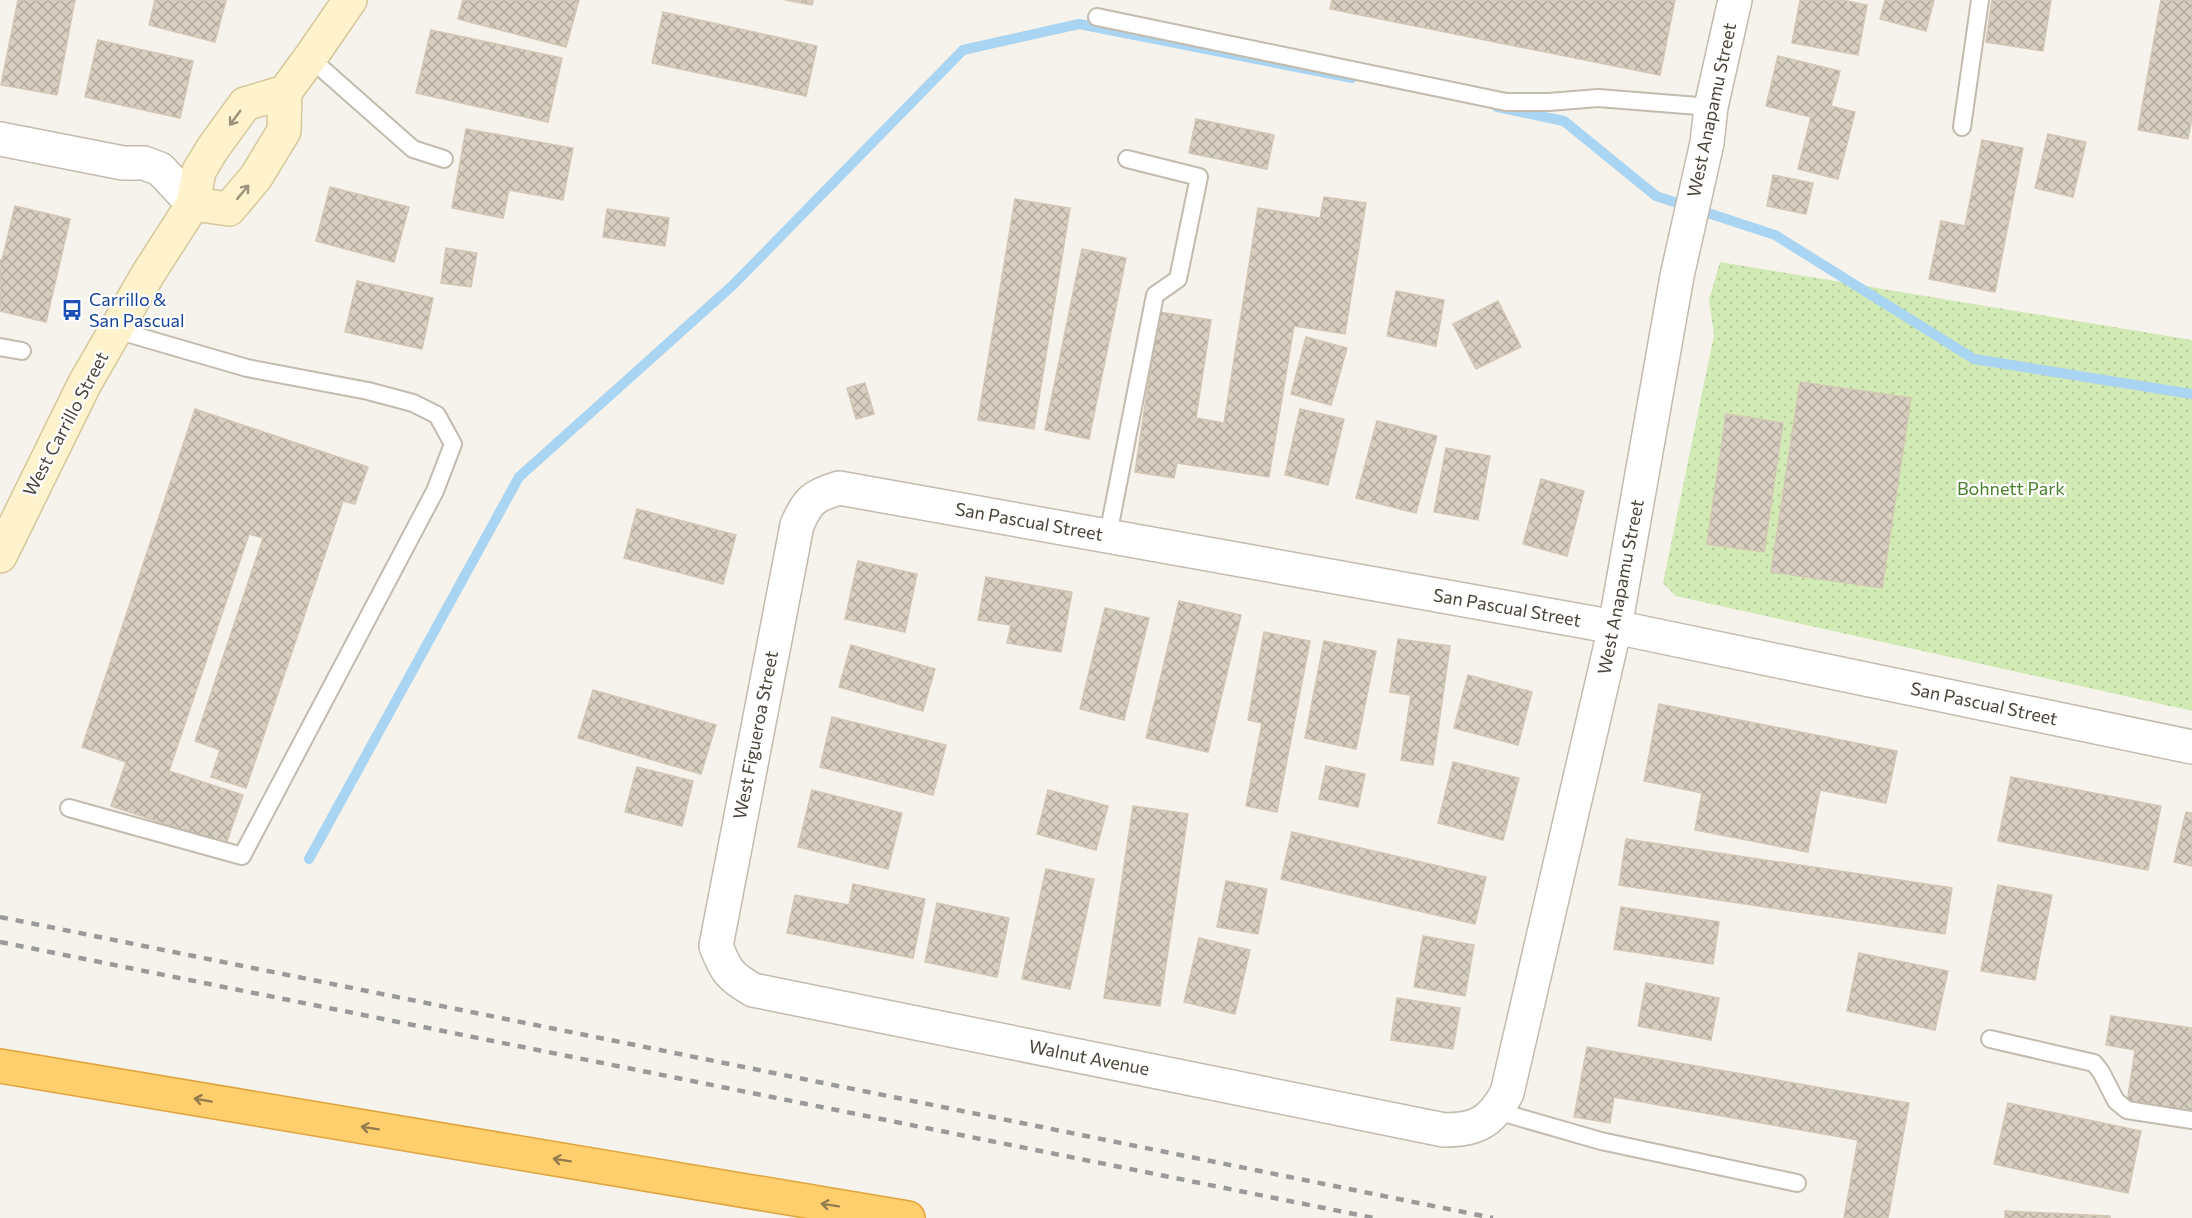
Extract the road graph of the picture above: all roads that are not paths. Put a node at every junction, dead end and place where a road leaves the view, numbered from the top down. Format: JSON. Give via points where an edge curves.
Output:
{"nodes":[{"id":1,"x":350,"y":0,"type":"edge"},
{"id":2,"x":1735,"y":0,"type":"edge"},
{"id":3,"x":1980,"y":0,"type":"edge"},
{"id":4,"x":1097,"y":17,"type":"dead end"},
{"id":5,"x":310,"y":58,"type":"junction"},
{"id":6,"x":285,"y":92,"type":"junction"},
{"id":7,"x":1710,"y":107,"type":"junction"},
{"id":8,"x":1962,"y":126,"type":"dead end"},
{"id":9,"x":0,"y":139,"type":"edge"},
{"id":10,"x":444,"y":159,"type":"dead end"},
{"id":11,"x":1128,"y":159,"type":"dead end"},
{"id":12,"x":193,"y":204,"type":"junction"},
{"id":13,"x":116,"y":330,"type":"junction"},
{"id":14,"x":0,"y":347,"type":"edge"},
{"id":15,"x":22,"y":351,"type":"dead end"},
{"id":16,"x":820,"y":494,"type":"joint"},
{"id":17,"x":1108,"y":536,"type":"junction"},
{"id":18,"x":0,"y":556,"type":"edge"},
{"id":19,"x":1615,"y":627,"type":"junction"},
{"id":20,"x":2192,"y":747,"type":"edge"},
{"id":21,"x":69,"y":808,"type":"dead end"},
{"id":22,"x":736,"y":979,"type":"joint"},
{"id":23,"x":1990,"y":1039,"type":"dead end"},
{"id":24,"x":0,"y":1066,"type":"edge"},
{"id":25,"x":1497,"y":1111,"type":"junction"},
{"id":26,"x":2192,"y":1120,"type":"edge"},
{"id":27,"x":1797,"y":1183,"type":"dead end"},
{"id":28,"x":908,"y":1218,"type":"edge"}],
"edges":[{"from":1,"to":5,"type":"main road"},
{"from":2,"to":7,"type":"street","name":"West Anapamu Street"},
{"from":3,"to":8,"type":"lane"},
{"from":4,"to":7,"type":"lane","via":[[1506,102],[1598,98]]},
{"from":5,"to":6,"type":"main road"},
{"from":5,"to":10,"type":"lane","via":[[413,149]]},
{"from":6,"to":12,"type":"main road","name":"West Carrillo Street","one_way":true,"via":[[245,104],[199,171]]},
{"from":12,"to":6,"type":"main road","one_way":true,"via":[[229,209],[256,177],[284,131]]},
{"from":7,"to":19,"type":"street","name":"West Anapamu Street","via":[[1707,143],[1677,276]]},
{"from":9,"to":12,"type":"street","via":[[123,164],[144,163],[160,169]]},
{"from":11,"to":17,"type":"lane","via":[[1199,177],[1178,279],[1155,295]]},
{"from":12,"to":13,"type":"main road","name":"West Carrillo Street"},
{"from":13,"to":18,"type":"main road","name":"West Carrillo Street","via":[[85,383]]},
{"from":13,"to":21,"type":"lane","via":[[247,368],[413,403],[437,415],[453,444],[435,492],[242,856]]},
{"from":14,"to":15,"type":"lane"},
{"from":16,"to":17,"type":"street","name":"San Pascual Street","via":[[839,488]]},
{"from":16,"to":22,"type":"street","name":"West Figueroa Street","via":[[805,507],[797,525],[716,946],[725,968]]},
{"from":17,"to":19,"type":"street","name":"San Pascual Street"},
{"from":19,"to":20,"type":"street","name":"San Pascual Street"},
{"from":19,"to":25,"type":"street","name":"West Anapamu Street","via":[[1507,1093]]},
{"from":22,"to":25,"type":"street","name":"Walnut Avenue","via":[[753,990],[1444,1130],[1481,1124]]},
{"from":23,"to":26,"type":"lane","via":[[2094,1063],[2116,1101],[2127,1110]]},
{"from":28,"to":24,"type":"highway","one_way":true},
{"from":25,"to":27,"type":"lane","via":[[1601,1141]]}]}
